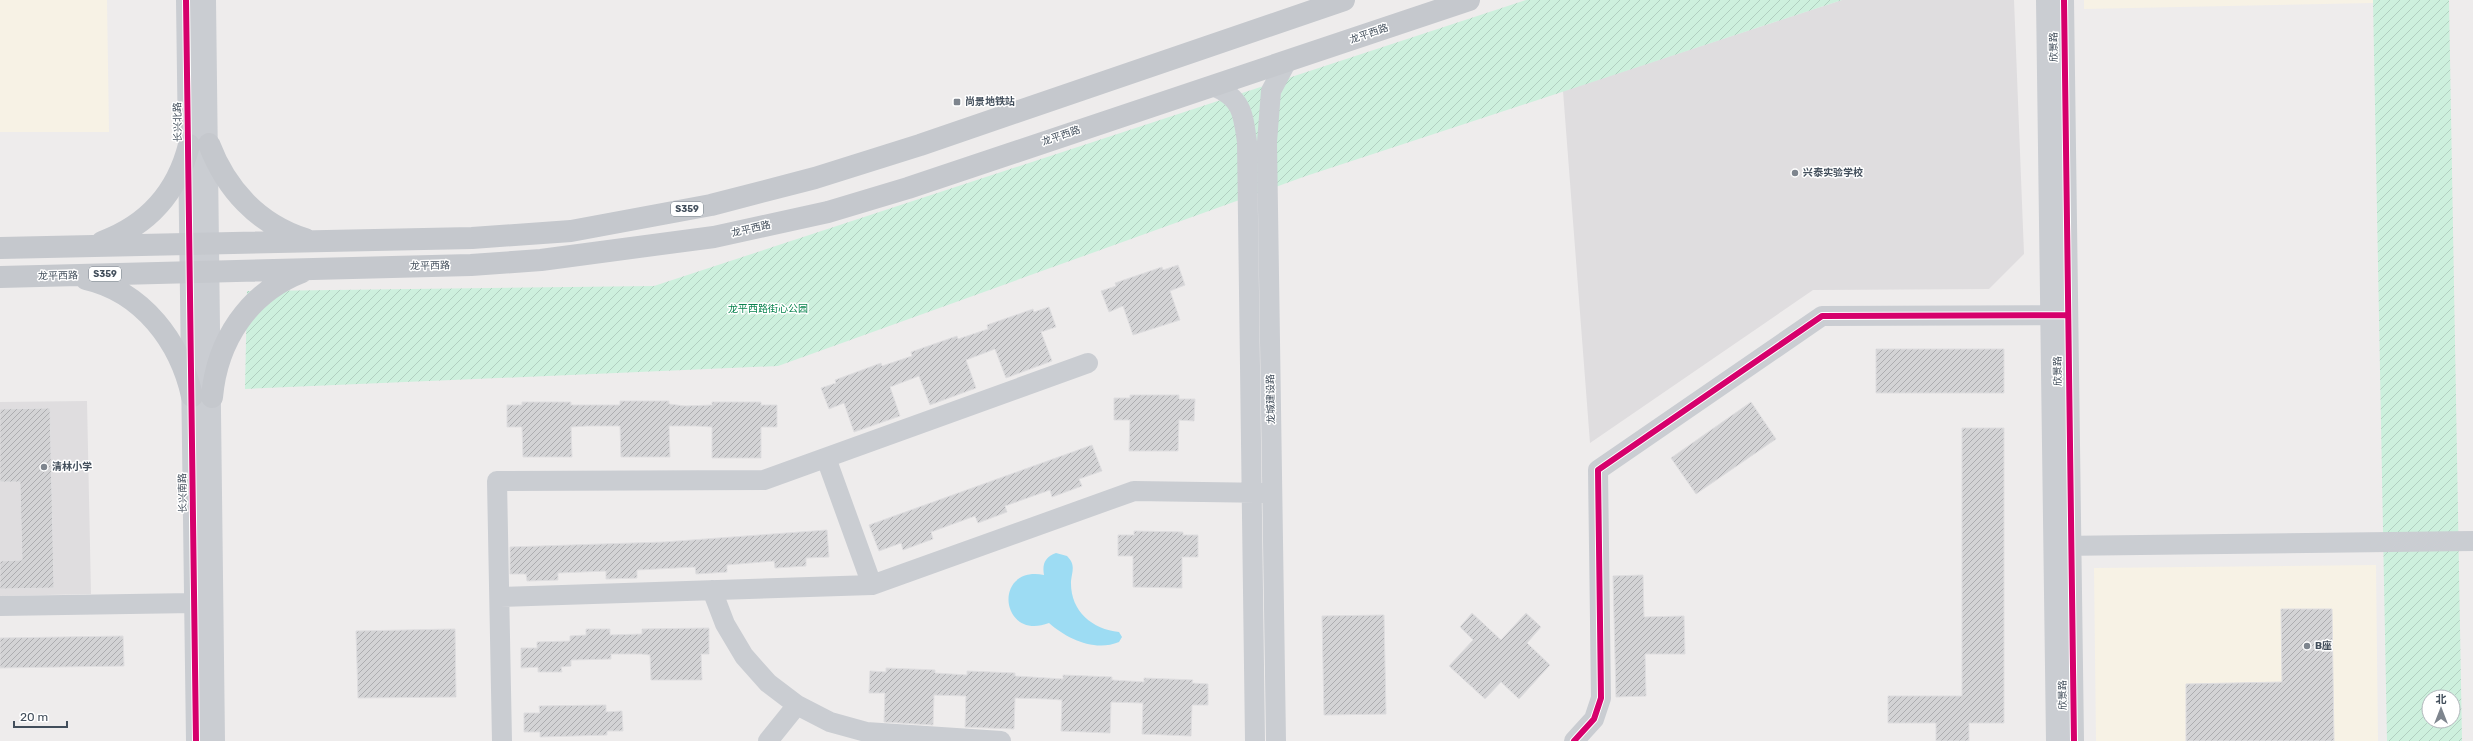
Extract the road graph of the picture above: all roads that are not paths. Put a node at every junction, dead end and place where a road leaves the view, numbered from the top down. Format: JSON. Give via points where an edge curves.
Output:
{"nodes":[{"id":1,"x":186,"y":0,"type":"edge"},
{"id":2,"x":206,"y":0,"type":"edge"},
{"id":3,"x":1344,"y":0,"type":"edge"},
{"id":4,"x":1469,"y":0,"type":"edge"},
{"id":5,"x":2046,"y":0,"type":"edge"},
{"id":6,"x":2064,"y":0,"type":"edge"},
{"id":7,"x":1287,"y":61,"type":"junction"},
{"id":8,"x":1213,"y":86,"type":"junction"},
{"id":9,"x":199,"y":144,"type":"junction"},
{"id":10,"x":314,"y":242,"type":"junction"},
{"id":11,"x":200,"y":244,"type":"junction"},
{"id":12,"x":71,"y":246,"type":"junction"},
{"id":13,"x":0,"y":248,"type":"edge"},
{"id":14,"x":311,"y":269,"type":"junction"},
{"id":15,"x":201,"y":272,"type":"junction"},
{"id":16,"x":71,"y":275,"type":"junction"},
{"id":17,"x":0,"y":277,"type":"edge"},
{"id":18,"x":2059,"y":315,"type":"junction"},
{"id":19,"x":1088,"y":363,"type":"dead end"},
{"id":20,"x":202,"y":396,"type":"junction"},
{"id":21,"x":826,"y":458,"type":"junction"},
{"id":22,"x":1252,"y":493,"type":"junction"},
{"id":23,"x":1272,"y":493,"type":"junction"},
{"id":24,"x":2473,"y":540,"type":"edge"},
{"id":25,"x":2062,"y":545,"type":"junction"},
{"id":26,"x":872,"y":585,"type":"junction"},
{"id":27,"x":712,"y":590,"type":"junction"},
{"id":28,"x":500,"y":597,"type":"junction"},
{"id":29,"x":194,"y":603,"type":"junction"},
{"id":30,"x":0,"y":606,"type":"edge"},
{"id":31,"x":797,"y":706,"type":"junction"},
{"id":32,"x":956,"y":739,"type":"edge"},
{"id":33,"x":196,"y":741,"type":"edge"},
{"id":34,"x":215,"y":741,"type":"edge"},
{"id":35,"x":502,"y":741,"type":"edge"},
{"id":36,"x":768,"y":741,"type":"edge"},
{"id":37,"x":1001,"y":741,"type":"edge"},
{"id":38,"x":1255,"y":741,"type":"edge"},
{"id":39,"x":1276,"y":741,"type":"edge"},
{"id":40,"x":1574,"y":741,"type":"edge"},
{"id":41,"x":2056,"y":741,"type":"edge"},
{"id":42,"x":2074,"y":741,"type":"edge"}],
"edges":[{"from":1,"to":9,"type":"street","name":"长兴北路"},
{"from":2,"to":9,"type":"street","name":"长兴北路"},
{"from":3,"to":10,"type":"main road","number":"S359","via":[[920,145],[815,178],[711,205],[571,231],[472,238]]},
{"from":4,"to":7,"type":"main road","name":"龙平西路","number":"S359"},
{"from":5,"to":18,"type":"street","name":"欣景路"},
{"from":6,"to":18,"type":"street","name":"欣景路"},
{"from":7,"to":8,"type":"main road","name":"龙平西路","number":"S359"},
{"from":7,"to":23,"type":"street","name":"龙城建设路","via":[[1272,90],[1267,118]]},
{"from":8,"to":14,"type":"main road","name":"龙平西路","number":"S359","via":[[908,188],[828,212],[714,237],[541,260],[471,265]]},
{"from":8,"to":22,"type":"street","name":"龙城建设路","via":[[1228,92],[1237,103],[1244,120],[1247,142]]},
{"from":9,"to":10,"type":"main road","via":[[214,159],[232,188],[254,212],[282,230]]},
{"from":9,"to":11,"type":"street","name":"长兴北路"},
{"from":9,"to":12,"type":"main road","via":[[173,187],[148,216],[116,236],[101,242]]},
{"from":10,"to":11,"type":"main road","number":"S359"},
{"from":11,"to":12,"type":"main road","number":"S359"},
{"from":11,"to":15,"type":"street","name":"长兴南路"},
{"from":12,"to":13,"type":"main road","number":"S359"},
{"from":14,"to":15,"type":"main road","name":"龙平西路","number":"S359"},
{"from":14,"to":20,"type":"main road","via":[[276,285],[247,310],[225,341]]},
{"from":15,"to":16,"type":"main road","name":"龙平西路","number":"S359"},
{"from":15,"to":20,"type":"street","name":"长兴南路"},
{"from":16,"to":17,"type":"main road","name":"龙平西路","number":"S359"},
{"from":16,"to":20,"type":"main road","via":[[89,279],[117,291],[151,316],[167,335]]},
{"from":18,"to":25,"type":"street","name":"欣景路"},
{"from":18,"to":40,"type":"street","via":[[1822,316],[1598,470],[1601,698],[1594,719]]},
{"from":19,"to":21,"type":"street"},
{"from":20,"to":29,"type":"street","name":"长兴南路"},
{"from":20,"to":34,"type":"street","name":"长兴南路"},
{"from":21,"to":26,"type":"street"},
{"from":21,"to":28,"type":"street","via":[[764,480],[497,481]]},
{"from":22,"to":23,"type":"street"},
{"from":22,"to":26,"type":"street","via":[[1134,491]]},
{"from":22,"to":38,"type":"street","name":"龙城建设路"},
{"from":23,"to":39,"type":"street","name":"龙城建设路"},
{"from":24,"to":25,"type":"street"},
{"from":25,"to":41,"type":"street","name":"欣景路"},
{"from":25,"to":42,"type":"street","name":"欣景路"},
{"from":26,"to":27,"type":"street"},
{"from":27,"to":28,"type":"street"},
{"from":27,"to":31,"type":"street","via":[[725,624],[744,656],[768,683]]},
{"from":28,"to":35,"type":"street"},
{"from":29,"to":30,"type":"street"},
{"from":29,"to":33,"type":"street","name":"长兴南路"},
{"from":31,"to":32,"type":"street","via":[[830,722],[866,732]]},
{"from":31,"to":36,"type":"street"},
{"from":32,"to":37,"type":"street"}]}
